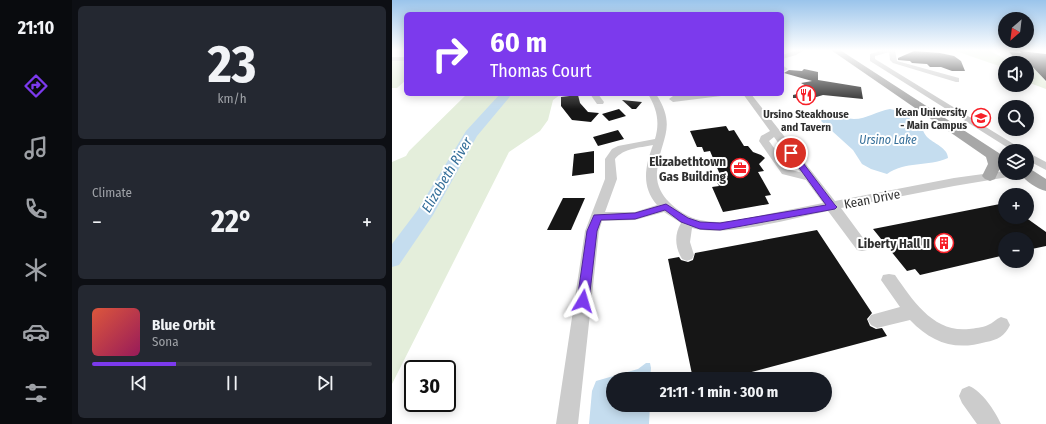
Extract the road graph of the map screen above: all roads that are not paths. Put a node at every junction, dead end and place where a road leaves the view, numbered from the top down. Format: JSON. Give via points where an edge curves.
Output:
{"nodes":[{"id":1,"x":866,"y":70,"type":"edge"},
{"id":2,"x":872,"y":70,"type":"edge"},
{"id":3,"x":888,"y":70,"type":"edge"},
{"id":4,"x":921,"y":70,"type":"edge"},
{"id":5,"x":956,"y":80,"type":"dead end"},
{"id":6,"x":596,"y":96,"type":"edge"},
{"id":7,"x":653,"y":96,"type":"edge"},
{"id":8,"x":702,"y":96,"type":"edge"},
{"id":9,"x":749,"y":96,"type":"edge"},
{"id":10,"x":673,"y":99,"type":"dead end"},
{"id":11,"x":600,"y":102,"type":"dead end"},
{"id":12,"x":776,"y":132,"type":"junction"},
{"id":13,"x":660,"y":141,"type":"junction"},
{"id":14,"x":1009,"y":144,"type":"edge"},
{"id":15,"x":998,"y":153,"type":"edge"},
{"id":16,"x":998,"y":153,"type":"edge"},
{"id":17,"x":998,"y":156,"type":"edge"},
{"id":18,"x":1034,"y":159,"type":"edge"},
{"id":19,"x":1046,"y":167,"type":"edge"},
{"id":20,"x":998,"y":175,"type":"edge"},
{"id":21,"x":990,"y":176,"type":"junction"},
{"id":22,"x":810,"y":177,"type":"junction"},
{"id":23,"x":1034,"y":178,"type":"edge"},
{"id":24,"x":1046,"y":186,"type":"edge"},
{"id":25,"x":666,"y":207,"type":"junction"},
{"id":26,"x":832,"y":207,"type":"junction"},
{"id":27,"x":597,"y":217,"type":"junction"},
{"id":28,"x":689,"y":221,"type":"junction"},
{"id":29,"x":862,"y":246,"type":"dead end"},
{"id":30,"x":687,"y":255,"type":"dead end"},
{"id":31,"x":889,"y":280,"type":"dead end"},
{"id":32,"x":912,"y":312,"type":"junction"},
{"id":33,"x":877,"y":320,"type":"dead end"},
{"id":34,"x":1001,"y":325,"type":"dead end"},
{"id":35,"x":969,"y":396,"type":"dead end"},
{"id":36,"x":567,"y":424,"type":"edge"},
{"id":37,"x":990,"y":424,"type":"edge"}],
"edges":[{"from":1,"to":15,"type":"main road"},
{"from":2,"to":16,"type":"main road"},
{"from":3,"to":14,"type":"street"},
{"from":4,"to":5,"type":"street"},
{"from":6,"to":11,"type":"street"},
{"from":7,"to":13,"type":"street","name":"Kean Drive","via":[[664,122]]},
{"from":8,"to":10,"type":"street"},
{"from":9,"to":12,"type":"street"},
{"from":12,"to":22,"type":"street"},
{"from":12,"to":22,"type":"street","via":[[764,141],[786,172]]},
{"from":13,"to":25,"type":"street","name":"Kean Drive","via":[[650,179]]},
{"from":13,"to":27,"type":"street","via":[[627,146],[612,155],[611,179]]},
{"from":17,"to":21,"type":"main road"},
{"from":18,"to":19,"type":"street"},
{"from":20,"to":21,"type":"street","name":"Kean Drive"},
{"from":21,"to":26,"type":"street","name":"Kean Drive"},
{"from":22,"to":26,"type":"street"},
{"from":23,"to":24,"type":"main road"},
{"from":25,"to":27,"type":"street","via":[[635,216]]},
{"from":25,"to":28,"type":"street","name":"Kean Drive"},
{"from":26,"to":28,"type":"street","name":"Kean Drive","via":[[720,226],[700,225]]},
{"from":26,"to":29,"type":"street"},
{"from":27,"to":36,"type":"street","via":[[592,231]]},
{"from":28,"to":30,"type":"street","via":[[682,240]]},
{"from":31,"to":32,"type":"street"},
{"from":32,"to":33,"type":"street"},
{"from":32,"to":34,"type":"street","via":[[933,330],[958,338],[991,333],[998,330]]},
{"from":35,"to":37,"type":"street"}]}
